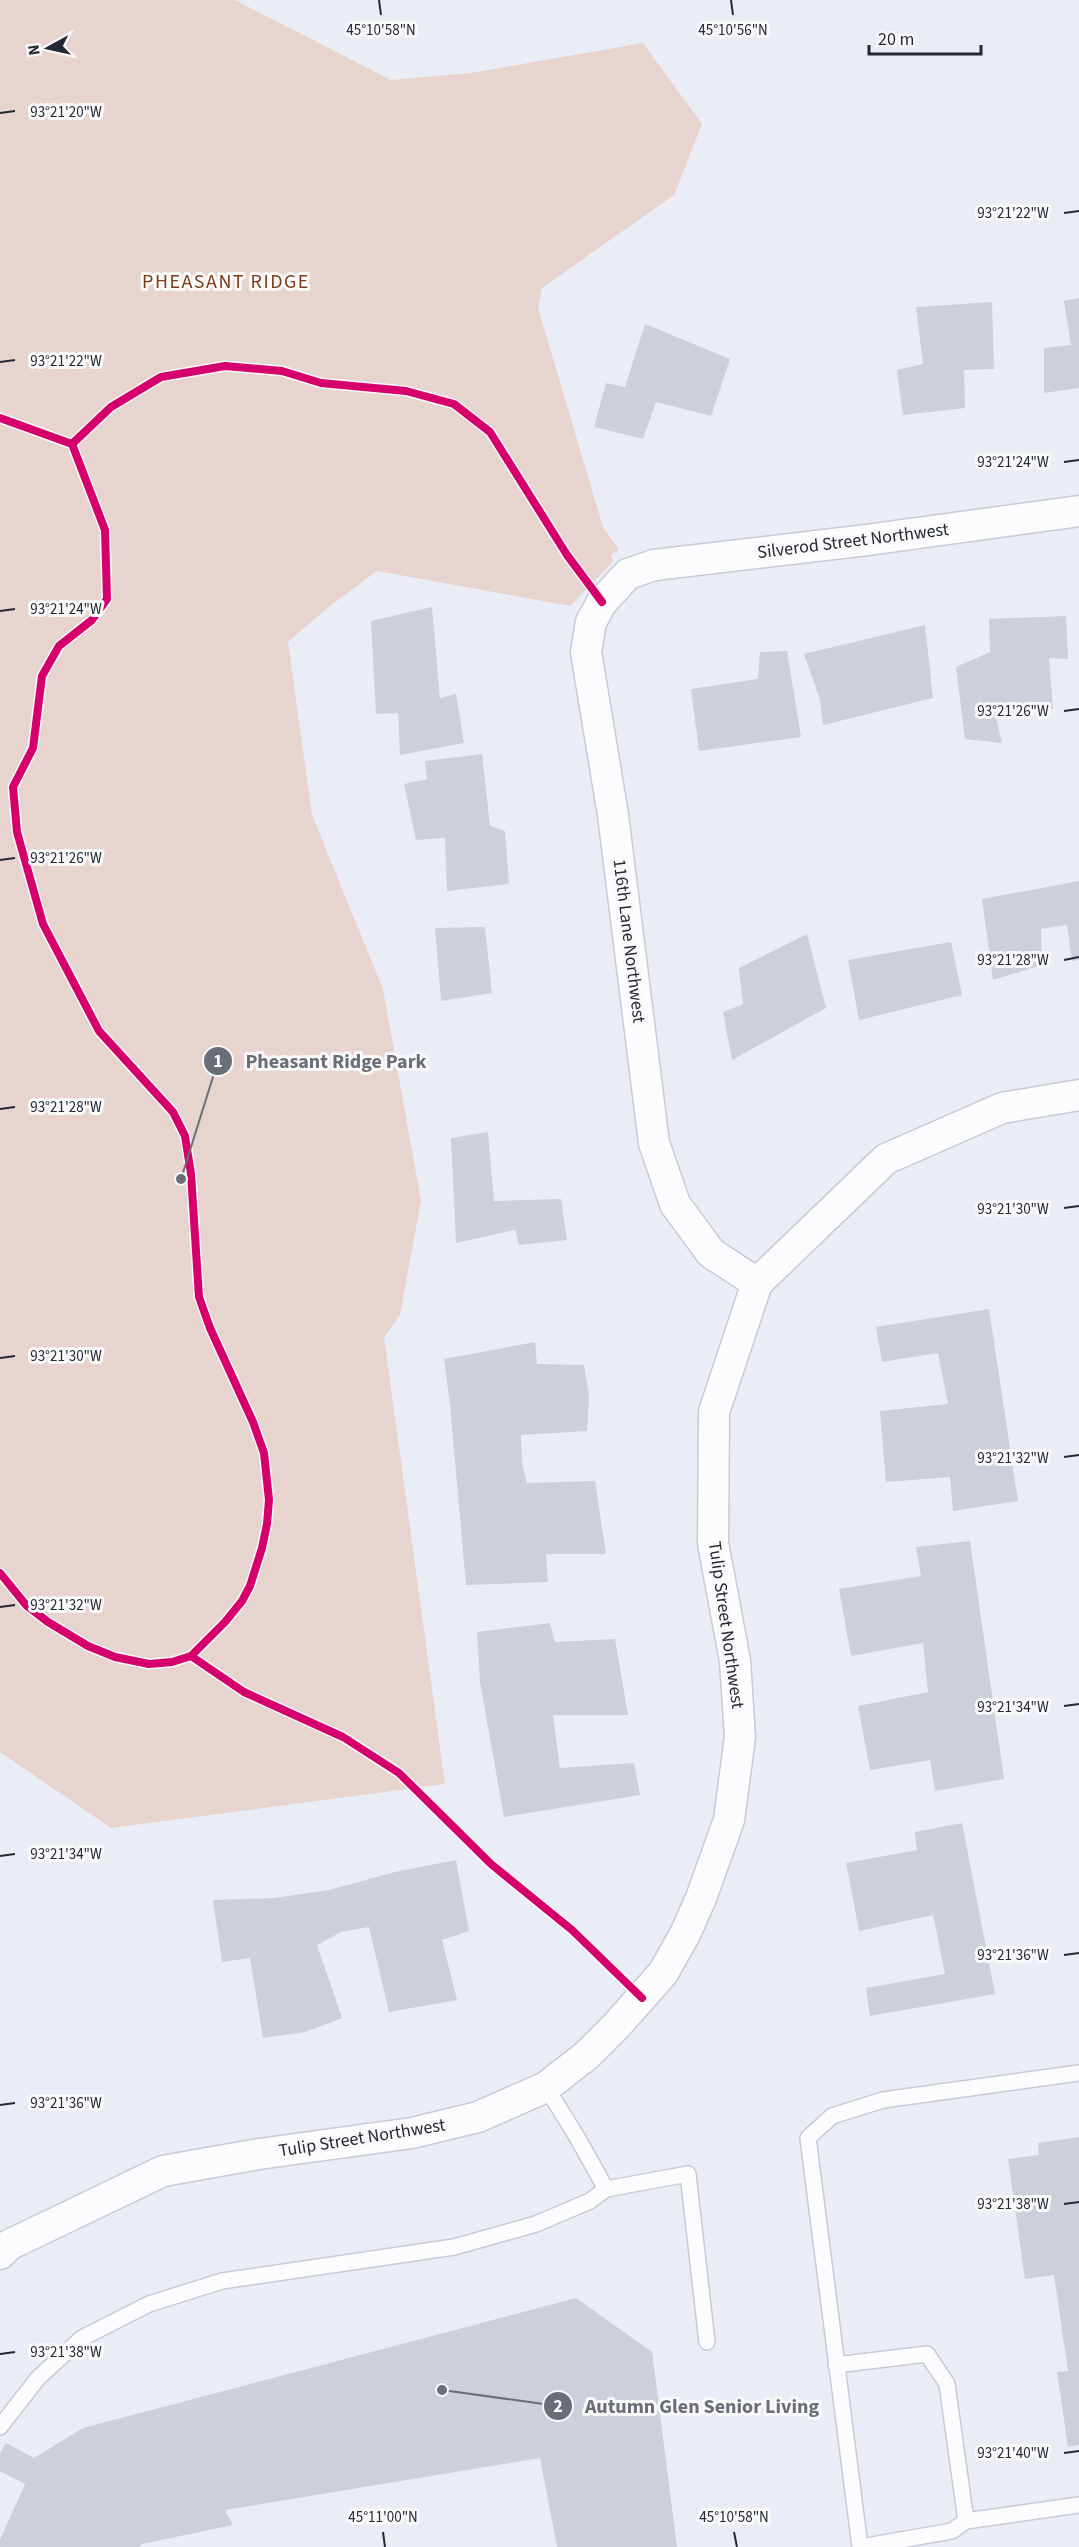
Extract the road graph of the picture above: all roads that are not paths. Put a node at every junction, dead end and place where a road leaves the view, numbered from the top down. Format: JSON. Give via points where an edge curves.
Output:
{"nodes":[{"id":1,"x":1079,"y":511,"type":"edge"},
{"id":2,"x":628,"y":574,"type":"joint"},
{"id":3,"x":1079,"y":1095,"type":"edge"},
{"id":4,"x":757,"y":1283,"type":"junction"},
{"id":5,"x":1079,"y":2073,"type":"edge"},
{"id":6,"x":546,"y":2087,"type":"junction"},
{"id":7,"x":606,"y":2189,"type":"junction"},
{"id":8,"x":3,"y":2245,"type":"edge"},
{"id":9,"x":707,"y":2342,"type":"dead end"},
{"id":10,"x":836,"y":2365,"type":"junction"},
{"id":11,"x":0,"y":2427,"type":"edge"},
{"id":12,"x":1079,"y":2505,"type":"edge"},
{"id":13,"x":966,"y":2520,"type":"junction"},
{"id":14,"x":860,"y":2547,"type":"edge"}],
"edges":[{"from":1,"to":2,"type":"street","name":"Silverod Street Northwest","via":[[654,565]]},
{"from":2,"to":4,"type":"street","name":"116th Lane Northwest","via":[[602,602],[591,622],[586,652],[613,815],[654,1143],[675,1204],[711,1253]]},
{"from":3,"to":4,"type":"street","name":"Tulip Street Northwest","via":[[1002,1108],[886,1159]]},
{"from":4,"to":6,"type":"street","name":"Tulip Street Northwest","via":[[714,1412],[713,1543],[735,1660],[740,1737],[729,1820],[697,1907],[663,1973],[624,2019]]},
{"from":5,"to":10,"type":"lane","via":[[883,2100],[832,2116],[807,2138]]},
{"from":6,"to":7,"type":"lane"},
{"from":6,"to":8,"type":"street","name":"Tulip Street Northwest","via":[[478,2117],[412,2133],[163,2170]]},
{"from":7,"to":9,"type":"lane","via":[[688,2174]]},
{"from":7,"to":11,"type":"lane","via":[[590,2201],[536,2224],[454,2247],[222,2281],[148,2304],[82,2338],[38,2378]]},
{"from":10,"to":13,"type":"lane","via":[[927,2354],[947,2384]]},
{"from":10,"to":14,"type":"lane"},
{"from":12,"to":13,"type":"lane"},
{"from":13,"to":14,"type":"lane","via":[[952,2531]]}]}
